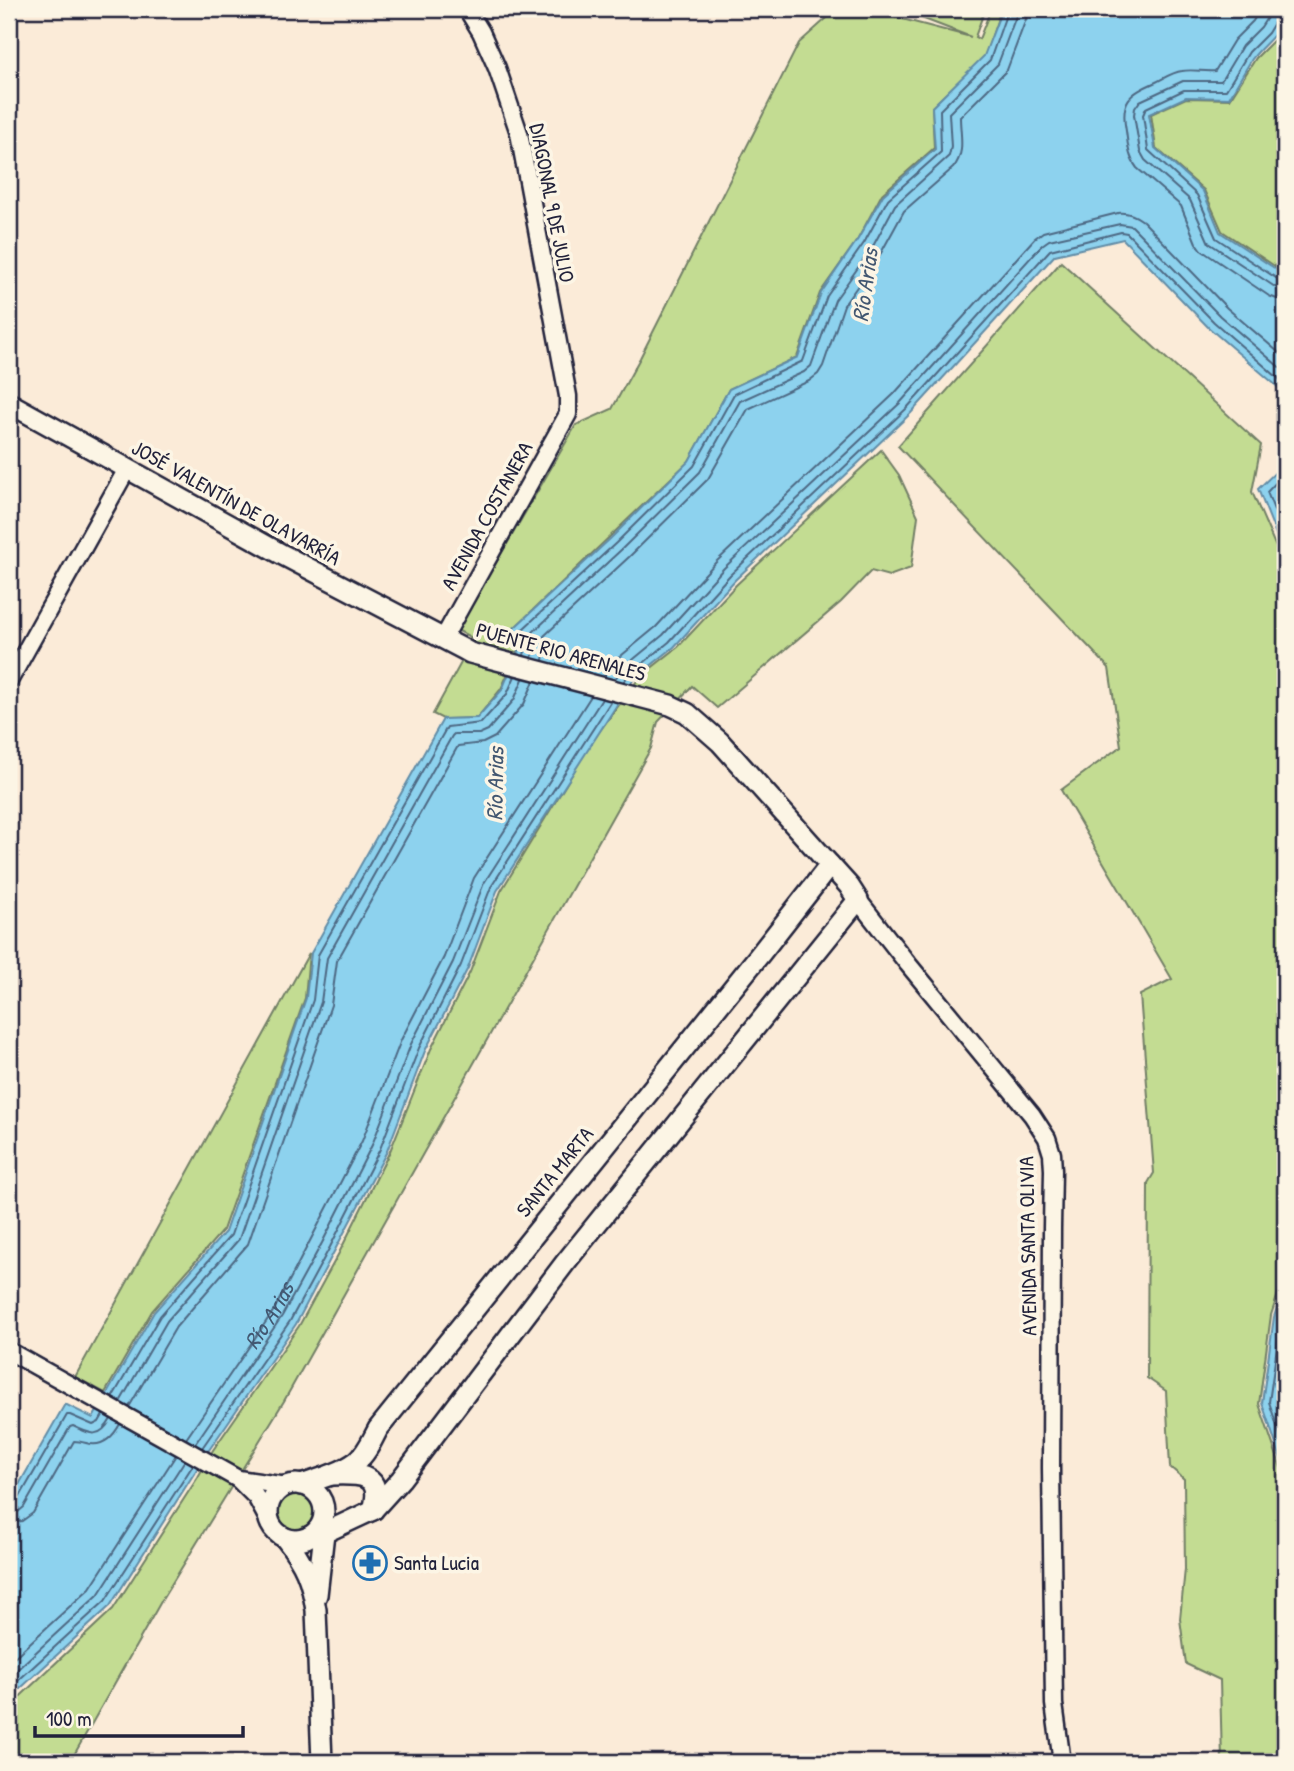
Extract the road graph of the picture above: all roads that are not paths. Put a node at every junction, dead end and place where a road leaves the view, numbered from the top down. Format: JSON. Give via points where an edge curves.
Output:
{"nodes":[{"id":1,"x":467,"y":9,"type":"edge"},
{"id":2,"x":9,"y":403,"type":"edge"},
{"id":3,"x":568,"y":414,"type":"joint"},
{"id":4,"x":127,"y":469,"type":"junction"},
{"id":5,"x":443,"y":639,"type":"junction"},
{"id":6,"x":9,"y":681,"type":"edge"},
{"id":7,"x":670,"y":705,"type":"joint"},
{"id":8,"x":830,"y":865,"type":"junction"},
{"id":9,"x":858,"y":900,"type":"junction"},
{"id":10,"x":9,"y":1351,"type":"edge"},
{"id":11,"x":369,"y":1446,"type":"junction"},
{"id":12,"x":330,"y":1475,"type":"junction"},
{"id":13,"x":238,"y":1479,"type":"junction"},
{"id":14,"x":401,"y":1479,"type":"junction"},
{"id":15,"x":294,"y":1485,"type":"junction"},
{"id":16,"x":373,"y":1510,"type":"junction"},
{"id":17,"x":270,"y":1523,"type":"junction"},
{"id":18,"x":319,"y":1530,"type":"junction"},
{"id":19,"x":285,"y":1538,"type":"junction"},
{"id":20,"x":316,"y":1610,"type":"junction"},
{"id":21,"x":322,"y":1762,"type":"edge"},
{"id":22,"x":1062,"y":1762,"type":"edge"}],
"edges":[{"from":1,"to":3,"type":"street","name":"DIAGONAL 9 DE JULIO","via":[[497,68],[519,133]]},
{"from":2,"to":4,"type":"main road","name":"JOSÉ VALENTÍN DE OLAVARRÍA"},
{"from":3,"to":5,"type":"street","name":"AVENIDA COSTANERA"},
{"from":4,"to":5,"type":"main road","name":"JOSÉ VALENTÍN DE OLAVARRÍA"},
{"from":4,"to":6,"type":"street"},
{"from":5,"to":7,"type":"main road","name":"PUENTE RIO ARENALES","via":[[470,653]]},
{"from":7,"to":8,"type":"main road","name":"AVENIDA SANTA OLIVIA","via":[[687,713],[720,742]]},
{"from":8,"to":9,"type":"main road","name":"AVENIDA SANTA OLIVIA"},
{"from":8,"to":11,"type":"main road","name":"SANTA MARTA","via":[[378,1429]]},
{"from":9,"to":14,"type":"main road","via":[[565,1264]]},
{"from":9,"to":22,"type":"street","name":"AVENIDA SANTA OLIVIA","via":[[1032,1115],[1052,1154],[1054,1704]]},
{"from":10,"to":13,"type":"street"},
{"from":11,"to":12,"type":"main road","name":"SANTA MARTA","via":[[357,1460]]},
{"from":11,"to":14,"type":"main road","via":[[375,1471]]},
{"from":12,"to":15,"type":"main road","name":"SANTA MARTA"},
{"from":12,"to":16,"type":"main road","via":[[353,1475],[374,1483]]},
{"from":13,"to":15,"type":"street"},
{"from":13,"to":17,"type":"street","via":[[256,1497]]},
{"from":14,"to":16,"type":"main road"},
{"from":15,"to":17,"type":"main road","via":[[278,1491],[272,1499]]},
{"from":15,"to":18,"type":"main road","via":[[312,1489],[320,1498],[324,1509]]},
{"from":16,"to":18,"type":"main road"},
{"from":17,"to":19,"type":"main road"},
{"from":18,"to":19,"type":"main road","via":[[298,1540]]},
{"from":18,"to":20,"type":"main road"},
{"from":19,"to":20,"type":"main road","via":[[305,1568]]},
{"from":20,"to":21,"type":"main road"}]}
